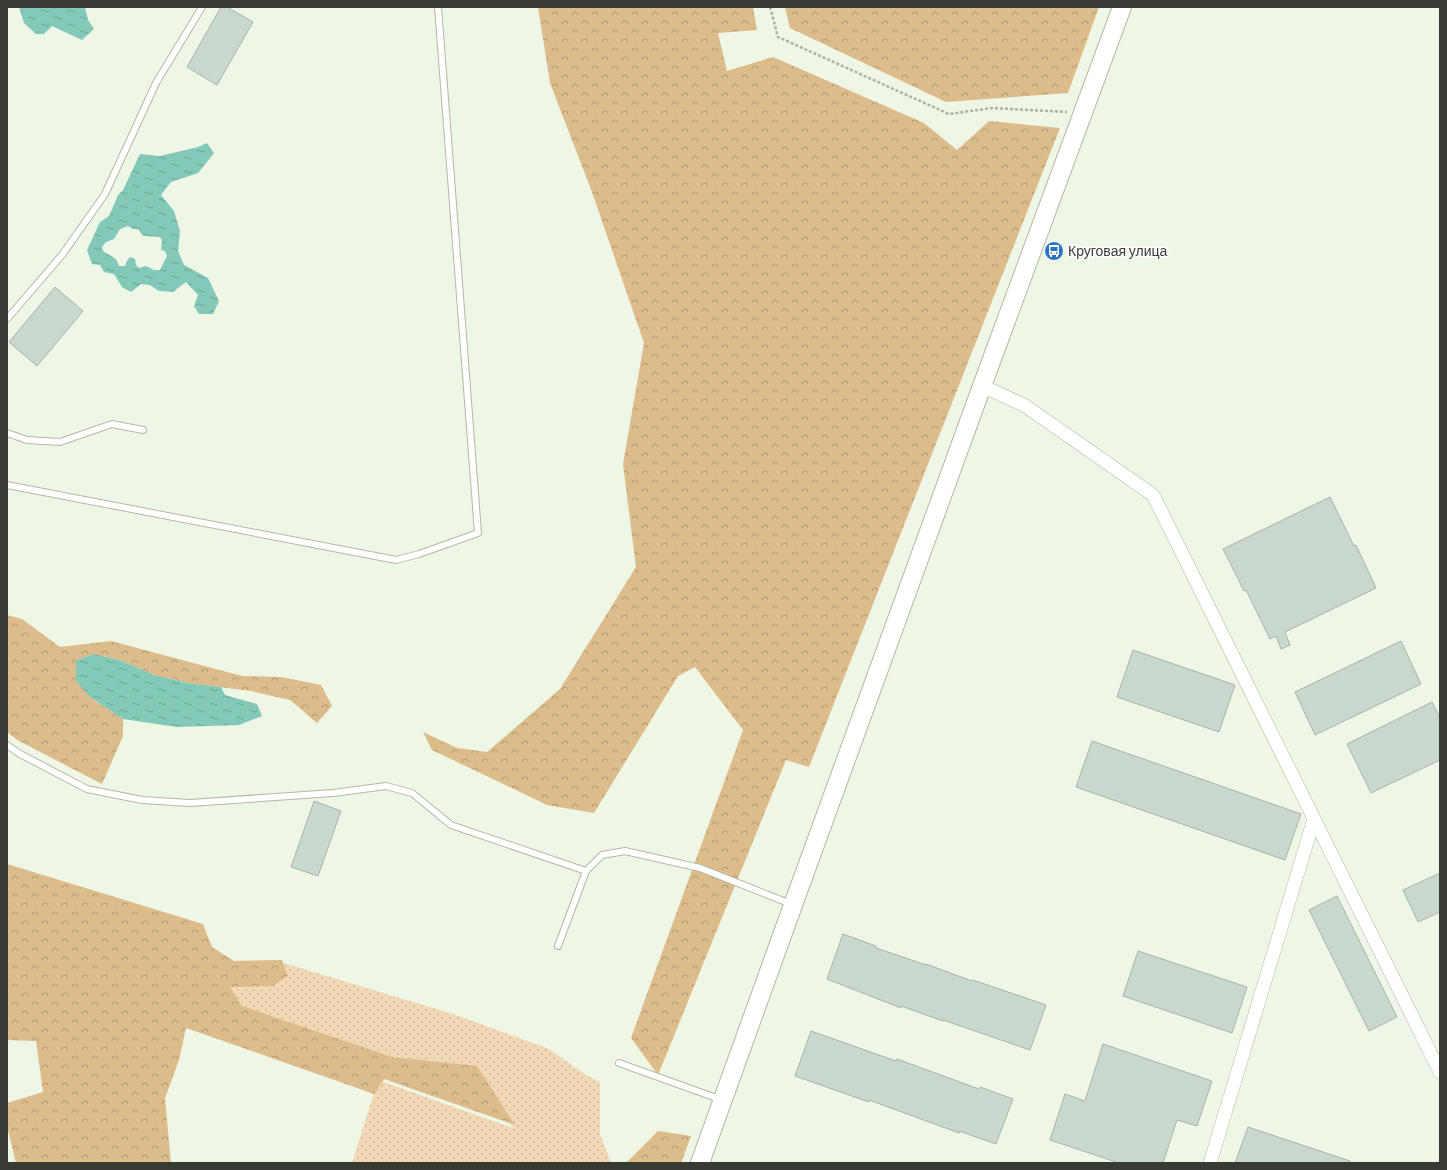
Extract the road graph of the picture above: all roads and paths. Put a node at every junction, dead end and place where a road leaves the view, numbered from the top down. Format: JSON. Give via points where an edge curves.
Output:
{"nodes":[{"id":1,"x":202,"y":7,"type":"edge"},
{"id":2,"x":438,"y":7,"type":"edge"},
{"id":3,"x":770,"y":7,"type":"edge"},
{"id":4,"x":1122,"y":7,"type":"edge"},
{"id":5,"x":1084,"y":113,"type":"junction"},
{"id":6,"x":7,"y":319,"type":"edge"},
{"id":7,"x":982,"y":386,"type":"junction"},
{"id":8,"x":143,"y":430,"type":"dead end"},
{"id":9,"x":7,"y":433,"type":"edge"},
{"id":10,"x":7,"y":485,"type":"edge"},
{"id":11,"x":7,"y":745,"type":"edge"},
{"id":12,"x":1314,"y":819,"type":"junction"},
{"id":13,"x":586,"y":871,"type":"junction"},
{"id":14,"x":793,"y":905,"type":"junction"},
{"id":15,"x":558,"y":946,"type":"dead end"},
{"id":16,"x":618,"y":1063,"type":"dead end"},
{"id":17,"x":1440,"y":1072,"type":"edge"},
{"id":18,"x":723,"y":1101,"type":"junction"},
{"id":19,"x":700,"y":1163,"type":"edge"},
{"id":20,"x":1210,"y":1163,"type":"edge"}],
"edges":[{"from":1,"to":6,"type":"lane","via":[[156,83],[105,194],[62,255]]},
{"from":2,"to":10,"type":"lane","via":[[478,533],[396,560]]},
{"from":3,"to":5,"type":"path","via":[[778,37],[949,114],[992,108]]},
{"from":4,"to":5,"type":"main road"},
{"from":5,"to":7,"type":"main road"},
{"from":7,"to":12,"type":"street","via":[[1024,405],[1153,495]]},
{"from":7,"to":14,"type":"main road"},
{"from":8,"to":9,"type":"lane","via":[[112,424],[60,442],[27,440]]},
{"from":11,"to":13,"type":"lane","via":[[87,789],[142,800],[190,803],[333,793],[386,786],[412,793],[451,825]]},
{"from":12,"to":17,"type":"street"},
{"from":12,"to":20,"type":"street"},
{"from":13,"to":14,"type":"lane","via":[[602,855],[625,851],[700,868]]},
{"from":13,"to":15,"type":"lane"},
{"from":14,"to":18,"type":"main road"},
{"from":16,"to":18,"type":"lane"},
{"from":18,"to":19,"type":"main road"}]}
